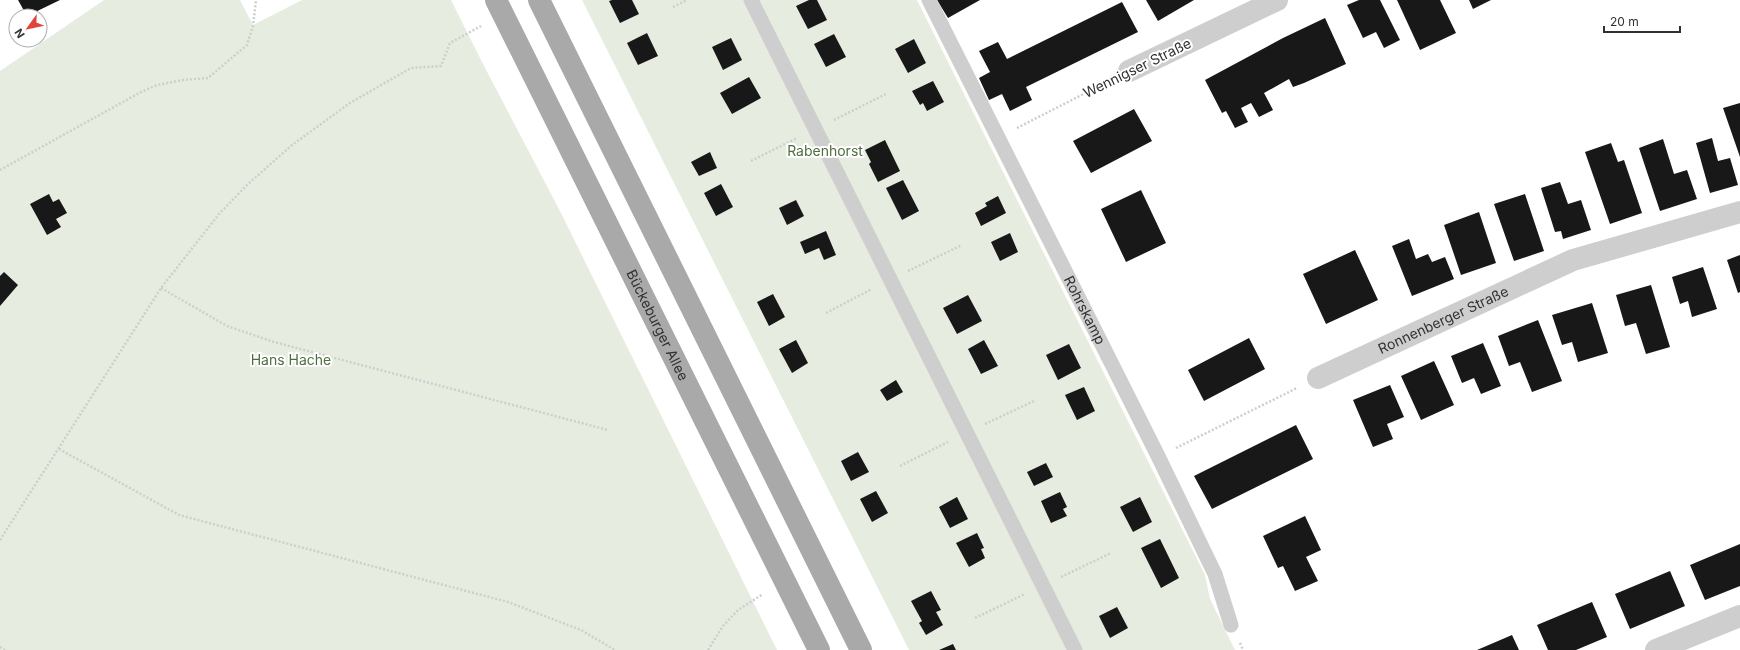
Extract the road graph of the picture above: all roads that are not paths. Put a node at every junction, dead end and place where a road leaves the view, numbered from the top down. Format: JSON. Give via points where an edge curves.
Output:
{"nodes":[{"id":1,"x":496,"y":0,"type":"edge"},
{"id":2,"x":539,"y":0,"type":"edge"},
{"id":3,"x":751,"y":0,"type":"edge"},
{"id":4,"x":929,"y":0,"type":"edge"},
{"id":5,"x":1277,"y":0,"type":"edge"},
{"id":6,"x":1130,"y":71,"type":"road end"},
{"id":7,"x":1740,"y":212,"type":"edge"},
{"id":8,"x":1318,"y":378,"type":"road end"},
{"id":9,"x":1740,"y":616,"type":"edge"},
{"id":10,"x":1231,"y":625,"type":"dead end"},
{"id":11,"x":819,"y":650,"type":"edge"},
{"id":12,"x":861,"y":650,"type":"edge"},
{"id":13,"x":1075,"y":650,"type":"edge"},
{"id":14,"x":1656,"y":650,"type":"edge"}],
"edges":[{"from":1,"to":11,"type":"main road","name":"Bückeburger Allee"},
{"from":2,"to":12,"type":"main road"},
{"from":3,"to":13,"type":"lane"},
{"from":4,"to":10,"type":"lane","name":"Rohrskamp","via":[[1158,456],[1215,574]]},
{"from":5,"to":6,"type":"street","name":"Wennigser Straße"},
{"from":7,"to":8,"type":"street","name":"Ronnenberger Straße","via":[[1573,260]]},
{"from":9,"to":14,"type":"street"}]}
